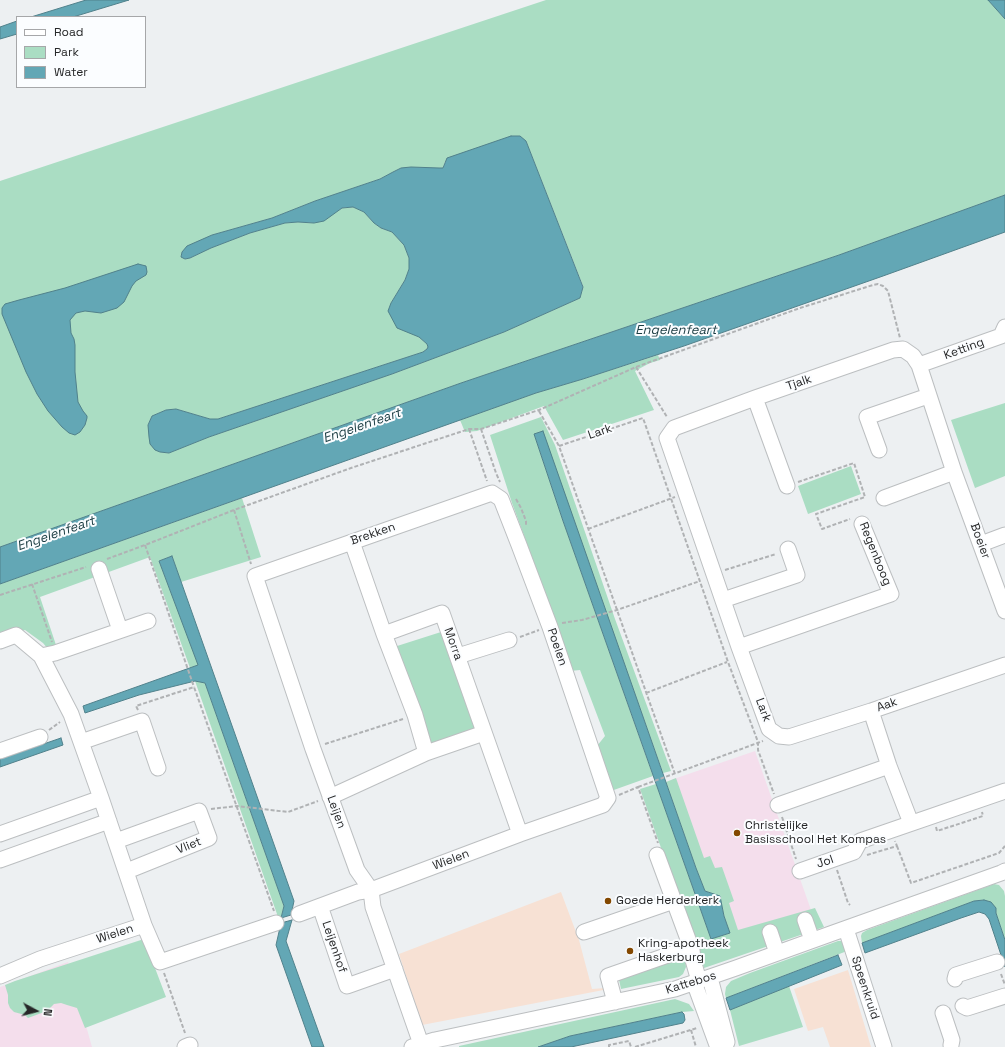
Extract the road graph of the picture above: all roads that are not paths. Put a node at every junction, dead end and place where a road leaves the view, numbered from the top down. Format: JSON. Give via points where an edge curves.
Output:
{"nodes":[{"id":1,"x":1005,"y":328,"type":"edge"},
{"id":2,"x":918,"y":365,"type":"junction"},
{"id":3,"x":928,"y":396,"type":"junction"},
{"id":4,"x":755,"y":398,"type":"junction"},
{"id":5,"x":674,"y":428,"type":"joint"},
{"id":6,"x":879,"y":450,"type":"dead end"},
{"id":7,"x":954,"y":472,"type":"junction"},
{"id":8,"x":786,"y":486,"type":"road end"},
{"id":9,"x":492,"y":493,"type":"joint"},
{"id":10,"x":884,"y":498,"type":"dead end"},
{"id":11,"x":862,"y":524,"type":"road end"},
{"id":12,"x":1005,"y":535,"type":"edge"},
{"id":13,"x":352,"y":542,"type":"junction"},
{"id":14,"x":981,"y":544,"type":"junction"},
{"id":15,"x":788,"y":550,"type":"road end"},
{"id":16,"x":97,"y":565,"type":"road end"},
{"id":17,"x":255,"y":576,"type":"joint"},
{"id":18,"x":723,"y":600,"type":"junction"},
{"id":19,"x":1005,"y":611,"type":"edge"},
{"id":20,"x":148,"y":621,"type":"dead end"},
{"id":21,"x":120,"y":630,"type":"junction"},
{"id":22,"x":384,"y":634,"type":"junction"},
{"id":23,"x":509,"y":640,"type":"dead end"},
{"id":24,"x":0,"y":641,"type":"edge"},
{"id":25,"x":739,"y":647,"type":"junction"},
{"id":26,"x":48,"y":654,"type":"junction"},
{"id":27,"x":458,"y":656,"type":"junction"},
{"id":28,"x":1005,"y":665,"type":"edge"},
{"id":29,"x":871,"y":711,"type":"junction"},
{"id":30,"x":774,"y":732,"type":"joint"},
{"id":31,"x":484,"y":733,"type":"junction"},
{"id":32,"x":40,"y":737,"type":"road end"},
{"id":33,"x":81,"y":742,"type":"junction"},
{"id":34,"x":0,"y":751,"type":"edge"},
{"id":35,"x":426,"y":753,"type":"junction"},
{"id":36,"x":889,"y":766,"type":"junction"},
{"id":37,"x":158,"y":768,"type":"dead end"},
{"id":38,"x":1005,"y":791,"type":"edge"},
{"id":39,"x":330,"y":797,"type":"junction"},
{"id":40,"x":101,"y":798,"type":"junction"},
{"id":41,"x":606,"y":801,"type":"joint"},
{"id":42,"x":778,"y":805,"type":"dead end"},
{"id":43,"x":109,"y":821,"type":"junction"},
{"id":44,"x":911,"y":823,"type":"junction"},
{"id":45,"x":0,"y":834,"type":"edge"},
{"id":46,"x":520,"y":834,"type":"junction"},
{"id":47,"x":116,"y":841,"type":"junction"},
{"id":48,"x":659,"y":852,"type":"road end"},
{"id":49,"x":0,"y":860,"type":"edge"},
{"id":50,"x":127,"y":871,"type":"junction"},
{"id":51,"x":800,"y":871,"type":"dead end"},
{"id":52,"x":1004,"y":876,"type":"edge"},
{"id":53,"x":372,"y":890,"type":"junction"},
{"id":54,"x":674,"y":901,"type":"junction"},
{"id":55,"x":320,"y":906,"type":"junction"},
{"id":56,"x":299,"y":914,"type":"dead end"},
{"id":57,"x":805,"y":920,"type":"dead end"},
{"id":58,"x":276,"y":923,"type":"road end"},
{"id":59,"x":144,"y":925,"type":"junction"},
{"id":60,"x":846,"y":929,"type":"junction"},
{"id":61,"x":584,"y":932,"type":"dead end"},
{"id":62,"x":770,"y":932,"type":"dead end"},
{"id":63,"x":812,"y":940,"type":"junction"},
{"id":64,"x":691,"y":947,"type":"junction"},
{"id":65,"x":777,"y":953,"type":"junction"},
{"id":66,"x":997,"y":962,"type":"dead end"},
{"id":67,"x":395,"y":969,"type":"junction"},
{"id":68,"x":0,"y":976,"type":"edge"},
{"id":69,"x":954,"y":979,"type":"dead end"},
{"id":70,"x":701,"y":980,"type":"junction"},
{"id":71,"x":1005,"y":996,"type":"edge"},
{"id":72,"x":615,"y":1002,"type":"junction"},
{"id":73,"x":963,"y":1006,"type":"dead end"},
{"id":74,"x":943,"y":1012,"type":"dead end"},
{"id":75,"x":416,"y":1046,"type":"edge"},
{"id":76,"x":949,"y":1046,"type":"edge"},
{"id":77,"x":720,"y":1047,"type":"edge"},
{"id":78,"x":725,"y":1047,"type":"edge"},
{"id":79,"x":884,"y":1047,"type":"edge"}],
"edges":[{"from":1,"to":2,"type":"street","name":"Ketting","via":[[1001,336]]},
{"from":2,"to":3,"type":"street","name":"Boeier"},
{"from":2,"to":4,"type":"street","name":"Tjalk","via":[[913,356],[903,349],[893,350]]},
{"from":3,"to":6,"type":"street","via":[[867,416]]},
{"from":3,"to":7,"type":"street","name":"Boeier"},
{"from":4,"to":5,"type":"street","name":"Tjalk"},
{"from":4,"to":8,"type":"street"},
{"from":5,"to":18,"type":"street","name":"Lark","via":[[667,438]]},
{"from":7,"to":10,"type":"street"},
{"from":7,"to":14,"type":"street","name":"Boeier"},
{"from":9,"to":13,"type":"street","name":"Brekken"},
{"from":9,"to":41,"type":"street","name":"Poelen","via":[[501,500],[550,627]]},
{"from":11,"to":25,"type":"street","name":"Regenboog","via":[[891,594]]},
{"from":12,"to":14,"type":"street"},
{"from":13,"to":17,"type":"street","name":"Brekken"},
{"from":13,"to":22,"type":"street"},
{"from":14,"to":19,"type":"street","name":"Boeier"},
{"from":15,"to":18,"type":"street","via":[[797,575]]},
{"from":16,"to":21,"type":"street"},
{"from":17,"to":39,"type":"street","name":"Leijen"},
{"from":18,"to":25,"type":"street","name":"Lark"},
{"from":20,"to":21,"type":"street"},
{"from":21,"to":26,"type":"street"},
{"from":22,"to":27,"type":"street","name":"Morra","via":[[442,614]]},
{"from":22,"to":35,"type":"street","via":[[415,715]]},
{"from":23,"to":27,"type":"street"},
{"from":24,"to":26,"type":"street","via":[[16,635]]},
{"from":25,"to":30,"type":"street","name":"Lark"},
{"from":26,"to":33,"type":"street"},
{"from":27,"to":31,"type":"street","name":"Morra"},
{"from":28,"to":29,"type":"street","name":"Aak"},
{"from":29,"to":30,"type":"street","name":"Aak","via":[[789,737]]},
{"from":29,"to":36,"type":"street"},
{"from":31,"to":35,"type":"street"},
{"from":31,"to":46,"type":"street","name":"Morra"},
{"from":32,"to":34,"type":"street"},
{"from":33,"to":37,"type":"street","via":[[142,720]]},
{"from":33,"to":40,"type":"street"},
{"from":35,"to":39,"type":"street"},
{"from":36,"to":42,"type":"street"},
{"from":36,"to":44,"type":"street"},
{"from":38,"to":44,"type":"street","name":"Jol"},
{"from":39,"to":53,"type":"street","name":"Leijen","via":[[356,870]]},
{"from":40,"to":43,"type":"street"},
{"from":40,"to":45,"type":"street"},
{"from":41,"to":46,"type":"street","name":"Wielen"},
{"from":43,"to":47,"type":"street"},
{"from":43,"to":49,"type":"street"},
{"from":44,"to":51,"type":"street","name":"Jol","via":[[860,841],[854,852]]},
{"from":46,"to":53,"type":"street","name":"Wielen"},
{"from":47,"to":50,"type":"street"},
{"from":47,"to":50,"type":"street","name":"Vliet","via":[[199,810],[209,838]]},
{"from":48,"to":54,"type":"street"},
{"from":50,"to":59,"type":"street"},
{"from":52,"to":60,"type":"street","name":"Kattebos"},
{"from":53,"to":55,"type":"street","name":"Wielen","via":[[358,892]]},
{"from":53,"to":67,"type":"street","via":[[373,907]]},
{"from":54,"to":61,"type":"street"},
{"from":54,"to":64,"type":"street"},
{"from":55,"to":56,"type":"street","name":"Wielen"},
{"from":55,"to":67,"type":"street","name":"Leijenhof","via":[[347,986]]},
{"from":57,"to":63,"type":"street"},
{"from":58,"to":59,"type":"street","name":"Wielen","via":[[160,962]]},
{"from":59,"to":68,"type":"street","name":"Wielen","via":[[40,959]]},
{"from":60,"to":63,"type":"street","name":"Kattebos"},
{"from":60,"to":79,"type":"street","name":"Speenkruid"},
{"from":62,"to":65,"type":"street"},
{"from":63,"to":65,"type":"street","name":"Kattebos"},
{"from":64,"to":70,"type":"street"},
{"from":64,"to":72,"type":"street","via":[[608,976]]},
{"from":65,"to":70,"type":"street","name":"Kattebos"},
{"from":66,"to":69,"type":"street","via":[[956,975]]},
{"from":67,"to":75,"type":"street"},
{"from":70,"to":72,"type":"street","name":"Kattebos","via":[[675,989]]},
{"from":70,"to":77,"type":"street","via":[[717,1045]]},
{"from":70,"to":78,"type":"street","via":[[727,1042]]},
{"from":71,"to":73,"type":"street","via":[[967,1008]]},
{"from":72,"to":75,"type":"street","name":"Kattebos"},
{"from":74,"to":76,"type":"street","via":[[952,1040]]}]}
